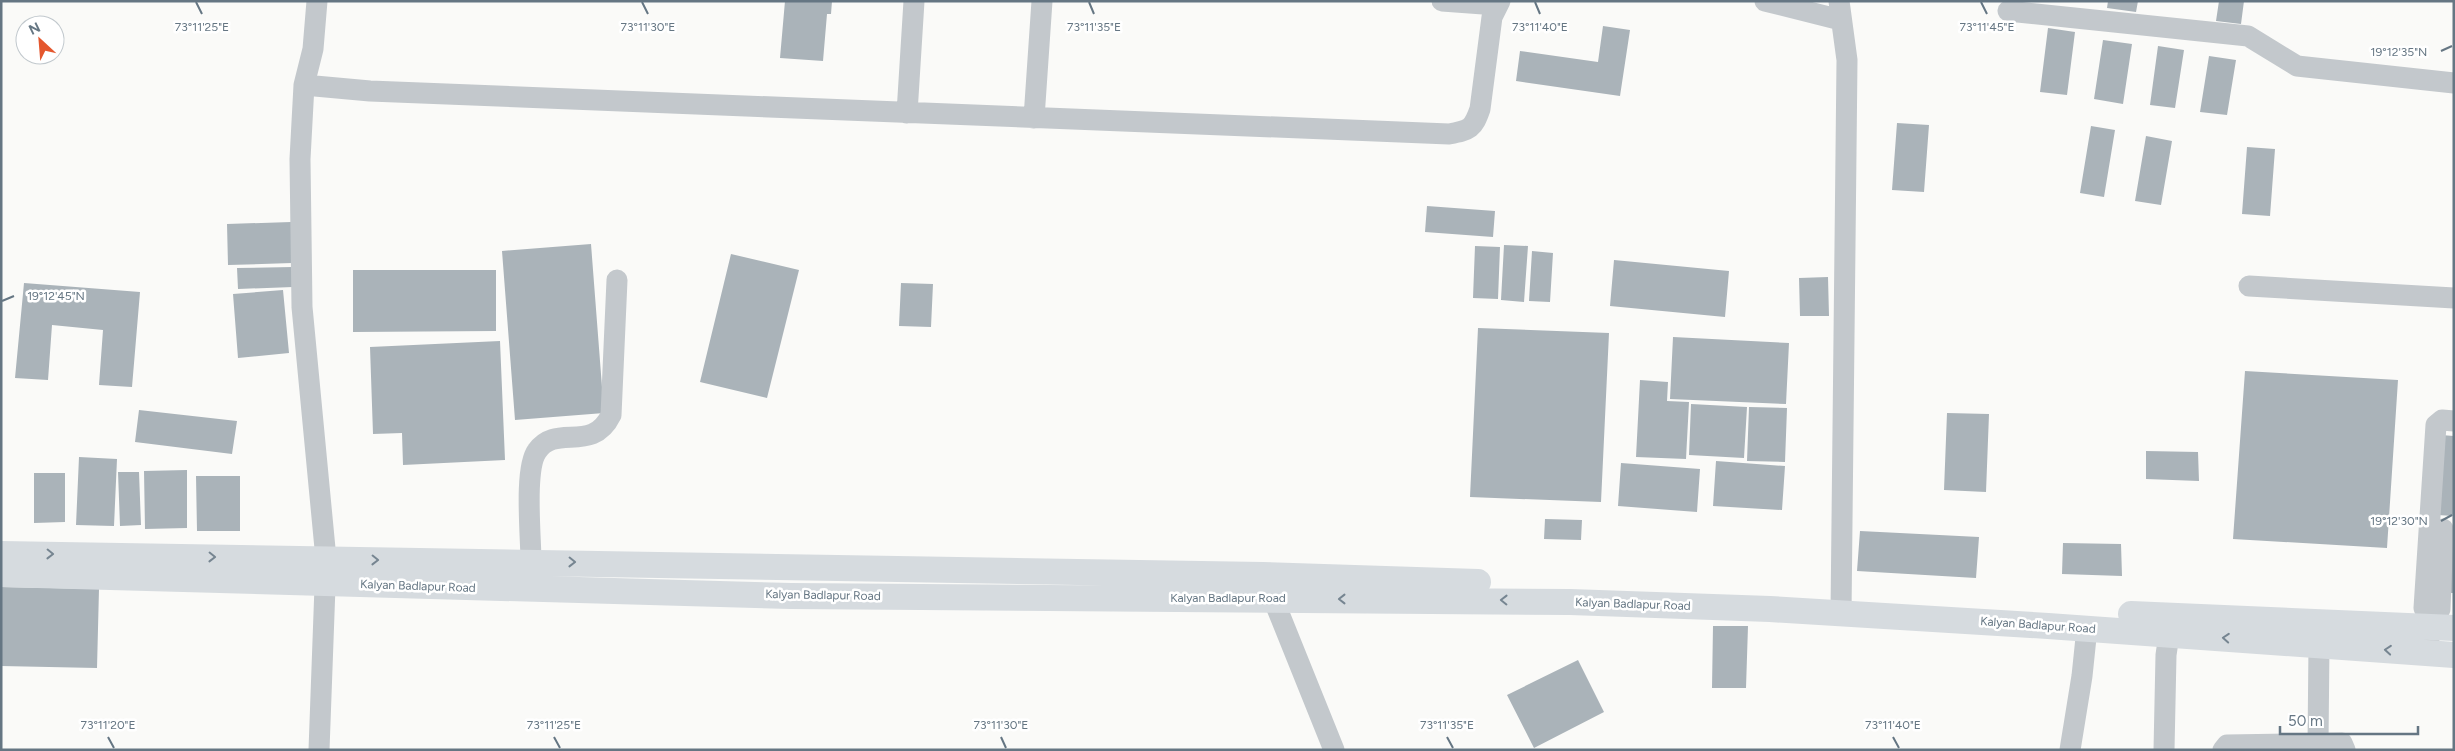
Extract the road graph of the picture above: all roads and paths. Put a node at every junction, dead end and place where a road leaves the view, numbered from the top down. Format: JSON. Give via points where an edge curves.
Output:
{"nodes":[{"id":1,"x":317,"y":1,"type":"edge"},
{"id":2,"x":914,"y":1,"type":"edge"},
{"id":3,"x":1042,"y":1,"type":"edge"},
{"id":4,"x":1442,"y":1,"type":"edge"},
{"id":5,"x":1765,"y":1,"type":"edge"},
{"id":6,"x":1498,"y":3,"type":"edge"},
{"id":7,"x":1840,"y":11,"type":"edge"},
{"id":8,"x":2008,"y":11,"type":"dead end"},
{"id":9,"x":2454,"y":83,"type":"edge"},
{"id":10,"x":304,"y":85,"type":"junction"},
{"id":11,"x":907,"y":113,"type":"junction"},
{"id":12,"x":1034,"y":118,"type":"junction"},
{"id":13,"x":617,"y":280,"type":"dead end"},
{"id":14,"x":2249,"y":286,"type":"dead end"},
{"id":15,"x":2454,"y":298,"type":"edge"},
{"id":16,"x":2454,"y":421,"type":"edge"},
{"id":17,"x":2442,"y":529,"type":"edge"},
{"id":18,"x":1,"y":554,"type":"edge"},
{"id":19,"x":531,"y":562,"type":"junction"},
{"id":20,"x":326,"y":571,"type":"junction"},
{"id":21,"x":1,"y":574,"type":"edge"},
{"id":22,"x":1263,"y":575,"type":"junction"},
{"id":23,"x":1272,"y":598,"type":"junction"},
{"id":24,"x":1842,"y":606,"type":"junction"},
{"id":25,"x":2170,"y":625,"type":"junction"},
{"id":26,"x":2443,"y":627,"type":"edge"},
{"id":27,"x":2088,"y":628,"type":"junction"},
{"id":28,"x":2319,"y":644,"type":"junction"},
{"id":29,"x":2442,"y":654,"type":"edge"},
{"id":30,"x":2318,"y":744,"type":"junction"},
{"id":31,"x":319,"y":750,"type":"edge"},
{"id":32,"x":1334,"y":750,"type":"edge"},
{"id":33,"x":2070,"y":750,"type":"edge"},
{"id":34,"x":2164,"y":750,"type":"edge"},
{"id":35,"x":2223,"y":750,"type":"edge"},
{"id":36,"x":2345,"y":750,"type":"edge"}],
"edges":[{"from":1,"to":10,"type":"street","via":[[313,49]]},
{"from":2,"to":11,"type":"street"},
{"from":3,"to":12,"type":"street"},
{"from":4,"to":6,"type":"street"},
{"from":5,"to":7,"type":"street"},
{"from":6,"to":12,"type":"street","via":[[1492,17],[1480,109],[1476,122],[1467,130],[1449,134]]},
{"from":7,"to":24,"type":"street","via":[[1847,60]]},
{"from":8,"to":9,"type":"street","via":[[2248,36],[2297,66]]},
{"from":10,"to":11,"type":"street","via":[[370,91]]},
{"from":10,"to":20,"type":"street","via":[[300,159],[302,307]]},
{"from":11,"to":12,"type":"street"},
{"from":13,"to":19,"type":"street","via":[[611,416],[601,431],[591,436],[553,438],[536,452],[530,471]]},
{"from":14,"to":15,"type":"street"},
{"from":16,"to":17,"type":"street","via":[[2442,420],[2436,425]]},
{"from":17,"to":26,"type":"street","via":[[2424,608]]},
{"from":18,"to":20,"type":"main road","name":"Kalyan Badlapur Road","one_way":true},
{"from":20,"to":19,"type":"main road","name":"Kalyan Badlapur Road","one_way":true},
{"from":19,"to":22,"type":"main road","name":"Kalyan Badlapur Road","one_way":true},
{"from":20,"to":21,"type":"main road","name":"Kalyan Badlapur Road"},
{"from":20,"to":23,"type":"main road","name":"Kalyan Badlapur Road","via":[[478,588],[791,596]]},
{"from":20,"to":31,"type":"street"},
{"from":22,"to":23,"type":"street"},
{"from":22,"to":24,"type":"main road","name":"Kalyan Badlapur Road","via":[[1650,588]]},
{"from":24,"to":23,"type":"main road","name":"Kalyan Badlapur Road","one_way":true},
{"from":23,"to":32,"type":"street"},
{"from":24,"to":25,"type":"main road","name":"Kalyan Badlapur Road"},
{"from":24,"to":27,"type":"main road","name":"Kalyan Badlapur Road"},
{"from":25,"to":26,"type":"main road","name":"Kalyan Badlapur Road"},
{"from":25,"to":27,"type":"main road","name":"Kalyan Badlapur Road"},
{"from":28,"to":25,"type":"main road","name":"Kalyan Badlapur Road","one_way":true},
{"from":25,"to":34,"type":"street","via":[[2166,655]]},
{"from":26,"to":29,"type":"street"},
{"from":27,"to":33,"type":"street"},
{"from":29,"to":28,"type":"main road","name":"Kalyan Badlapur Road","one_way":true},
{"from":28,"to":30,"type":"street"},
{"from":30,"to":35,"type":"street","via":[[2227,745]]},
{"from":30,"to":36,"type":"street","via":[[2342,743]]}]}
